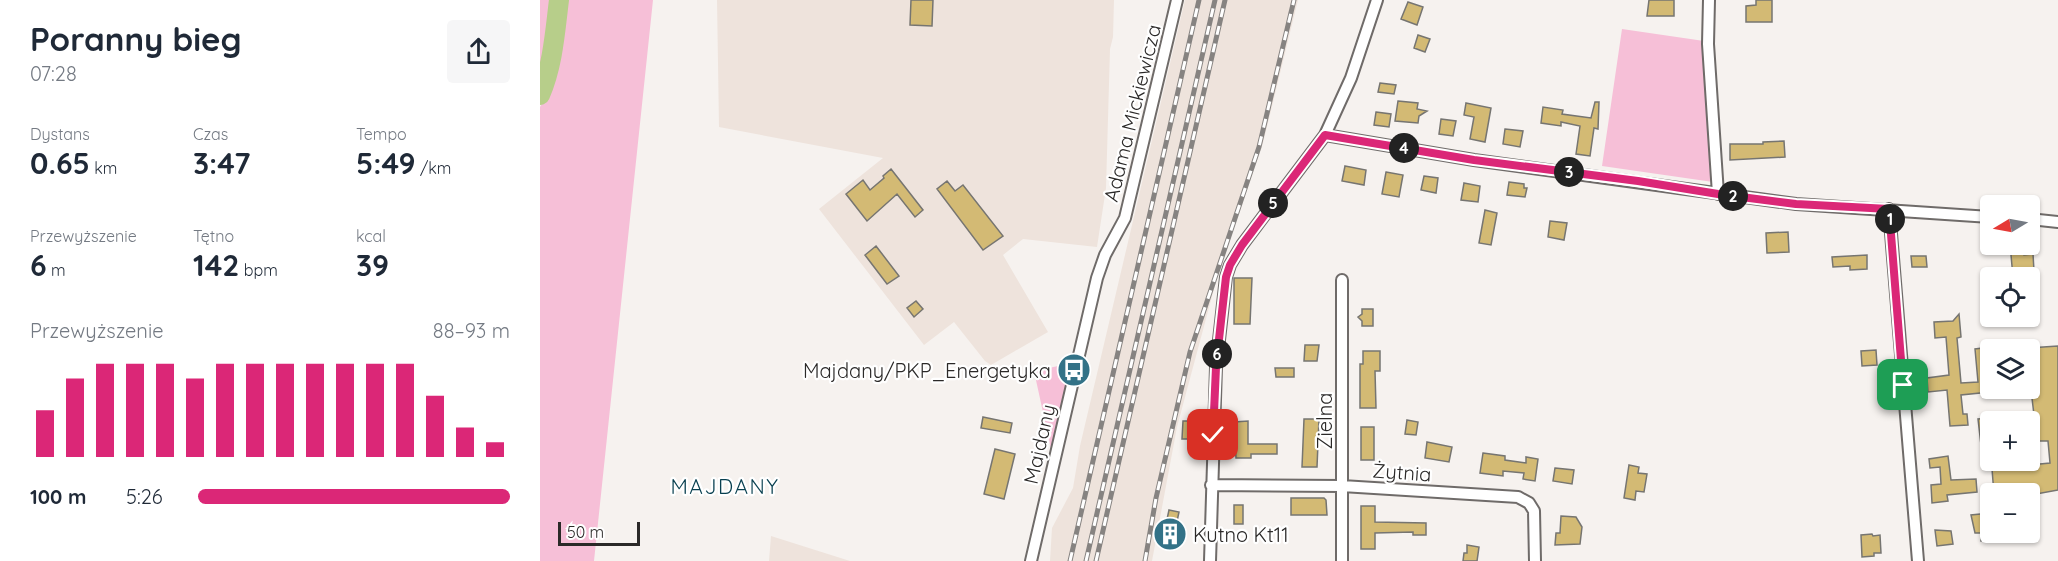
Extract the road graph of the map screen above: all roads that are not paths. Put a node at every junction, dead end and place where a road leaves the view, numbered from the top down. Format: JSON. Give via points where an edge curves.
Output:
{"nodes":[{"id":1,"x":1177,"y":0,"type":"edge"},
{"id":2,"x":1377,"y":0,"type":"edge"},
{"id":3,"x":1709,"y":0,"type":"edge"},
{"id":4,"x":1325,"y":135,"type":"junction"},
{"id":5,"x":1718,"y":194,"type":"junction"},
{"id":6,"x":1889,"y":209,"type":"junction"},
{"id":7,"x":1980,"y":216,"type":"edge"},
{"id":8,"x":2040,"y":220,"type":"edge"},
{"id":9,"x":2058,"y":222,"type":"edge"},
{"id":10,"x":1117,"y":233,"type":"joint"},
{"id":11,"x":1342,"y":280,"type":"dead end"},
{"id":12,"x":1211,"y":485,"type":"junction"},
{"id":13,"x":1342,"y":486,"type":"junction"},
{"id":14,"x":1031,"y":561,"type":"edge"},
{"id":15,"x":1210,"y":561,"type":"edge"},
{"id":16,"x":1342,"y":561,"type":"edge"},
{"id":17,"x":1535,"y":561,"type":"edge"},
{"id":18,"x":1918,"y":561,"type":"edge"}],
"edges":[{"from":1,"to":10,"type":"street","name":"Adama Mickiewicza","via":[[1131,195]]},
{"from":2,"to":4,"type":"street","via":[[1351,78]]},
{"from":3,"to":5,"type":"street","via":[[1708,44]]},
{"from":4,"to":5,"type":"street"},
{"from":4,"to":12,"type":"street","via":[[1242,245],[1226,277],[1216,367]]},
{"from":5,"to":6,"type":"street","via":[[1796,204]]},
{"from":6,"to":7,"type":"street"},
{"from":6,"to":18,"type":"street"},
{"from":8,"to":9,"type":"street"},
{"from":10,"to":14,"type":"street","name":"Majdany","via":[[1097,278]]},
{"from":11,"to":13,"type":"street","name":"Zielna"},
{"from":12,"to":13,"type":"street","name":"Żytnia"},
{"from":12,"to":15,"type":"street"},
{"from":13,"to":16,"type":"street","name":"Zielna"},
{"from":13,"to":17,"type":"street","name":"Żytnia","via":[[1518,497],[1534,511]]}]}
